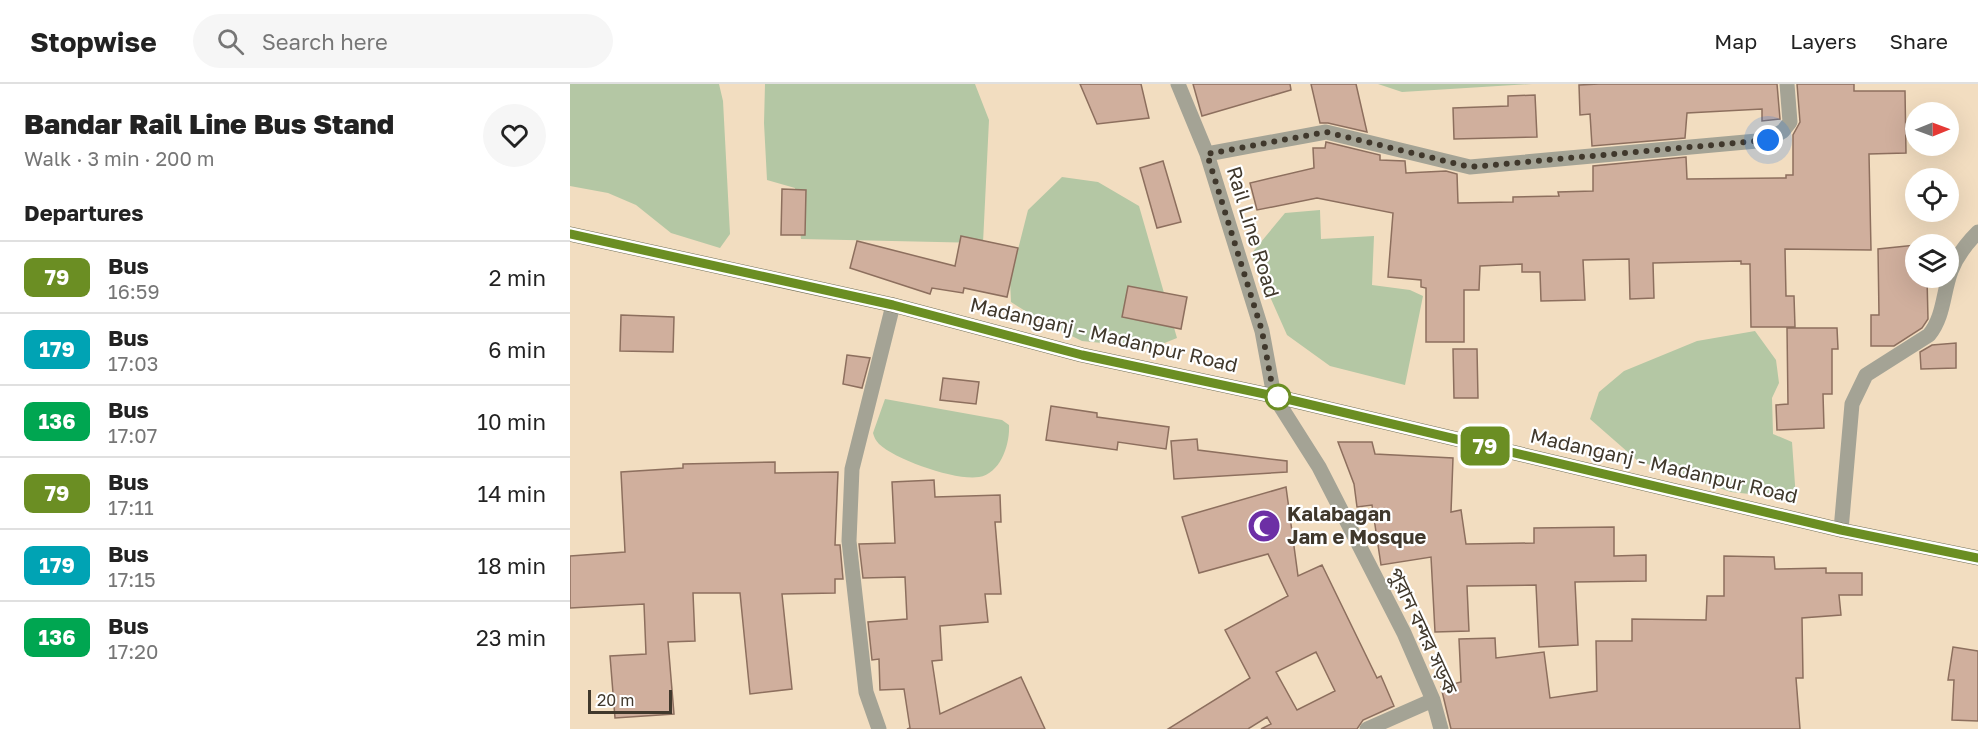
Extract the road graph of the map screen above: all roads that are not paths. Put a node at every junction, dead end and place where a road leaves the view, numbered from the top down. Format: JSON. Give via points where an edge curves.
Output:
{"nodes":[{"id":1,"x":1178,"y":84,"type":"edge"},
{"id":2,"x":1787,"y":84,"type":"edge"},
{"id":3,"x":1207,"y":154,"type":"junction"},
{"id":4,"x":1978,"y":232,"type":"edge"},
{"id":5,"x":570,"y":234,"type":"edge"},
{"id":6,"x":893,"y":305,"type":"junction"},
{"id":7,"x":1274,"y":396,"type":"junction"},
{"id":8,"x":1841,"y":530,"type":"junction"},
{"id":9,"x":1978,"y":558,"type":"edge"},
{"id":10,"x":1433,"y":700,"type":"junction"},
{"id":11,"x":879,"y":729,"type":"edge"},
{"id":12,"x":1367,"y":729,"type":"edge"},
{"id":13,"x":1441,"y":729,"type":"edge"}],
"edges":[{"from":1,"to":3,"type":"street","name":"Rail Line Road"},
{"from":2,"to":3,"type":"street","via":[[1790,122],[1768,140],[1470,167],[1326,132]]},
{"from":3,"to":7,"type":"street","name":"Rail Line Road","via":[[1262,331]]},
{"from":4,"to":8,"type":"street","via":[[1959,252],[1936,326],[1866,375],[1852,404]]},
{"from":5,"to":6,"type":"main road","name":"Madanganj - Madanpur Road"},
{"from":6,"to":7,"type":"main road","name":"Madanganj - Madanpur Road","via":[[1082,355]]},
{"from":6,"to":11,"type":"street","via":[[852,469],[850,531],[866,692]]},
{"from":7,"to":8,"type":"main road","name":"Madanganj - Madanpur Road"},
{"from":7,"to":10,"type":"street","name":"পুরান বন্দর সড়ক","via":[[1319,467],[1404,633]]},
{"from":8,"to":9,"type":"main road","name":"Madanganj - Madanpur Road"},
{"from":10,"to":12,"type":"street"},
{"from":10,"to":13,"type":"street","name":"পুরান বন্দর সড়ক"}]}
